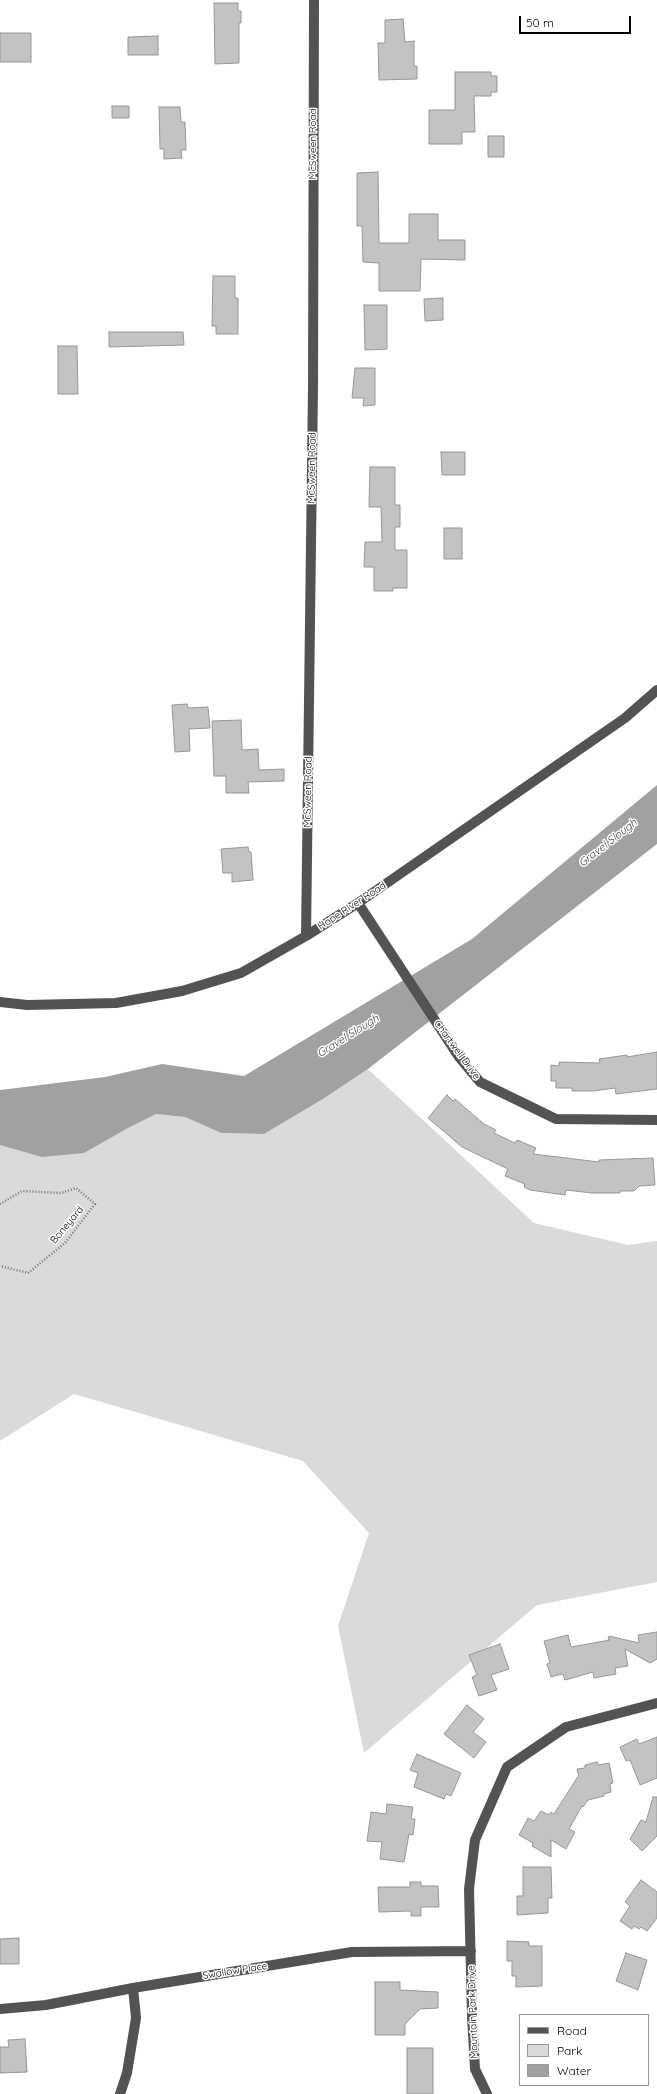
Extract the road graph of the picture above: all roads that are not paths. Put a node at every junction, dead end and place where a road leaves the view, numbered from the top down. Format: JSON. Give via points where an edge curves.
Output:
{"nodes":[{"id":1,"x":314,"y":0,"type":"edge"},
{"id":2,"x":657,"y":690,"type":"edge"},
{"id":3,"x":358,"y":903,"type":"junction"},
{"id":4,"x":306,"y":936,"type":"junction"},
{"id":5,"x":0,"y":1002,"type":"edge"},
{"id":6,"x":657,"y":1120,"type":"edge"},
{"id":7,"x":657,"y":1703,"type":"edge"},
{"id":8,"x":471,"y":1951,"type":"junction"},
{"id":9,"x":133,"y":1988,"type":"junction"},
{"id":10,"x":0,"y":2009,"type":"edge"},
{"id":11,"x":120,"y":2094,"type":"edge"},
{"id":12,"x":487,"y":2094,"type":"edge"}],
"edges":[{"from":1,"to":4,"type":"street","name":"McSween Road","via":[[313,387]]},
{"from":2,"to":3,"type":"street","name":"Hope River Road","via":[[625,718]]},
{"from":3,"to":4,"type":"street","name":"Hope River Road"},
{"from":3,"to":6,"type":"street","name":"Chartwell Drive","via":[[459,1057],[480,1082],[556,1119]]},
{"from":4,"to":5,"type":"street","name":"Hope River Road","via":[[242,973],[182,991],[116,1002],[27,1005]]},
{"from":7,"to":8,"type":"street","name":"Mountain Park Drive","via":[[566,1726],[507,1767],[475,1840],[469,1889]]},
{"from":8,"to":9,"type":"street","name":"Swallow Place","via":[[352,1952]]},
{"from":8,"to":12,"type":"street","name":"Mountain Park Drive","via":[[475,2069]]},
{"from":9,"to":10,"type":"street","name":"Swallow Place","via":[[46,2005]]},
{"from":9,"to":11,"type":"street","via":[[136,2018],[127,2073]]}]}
